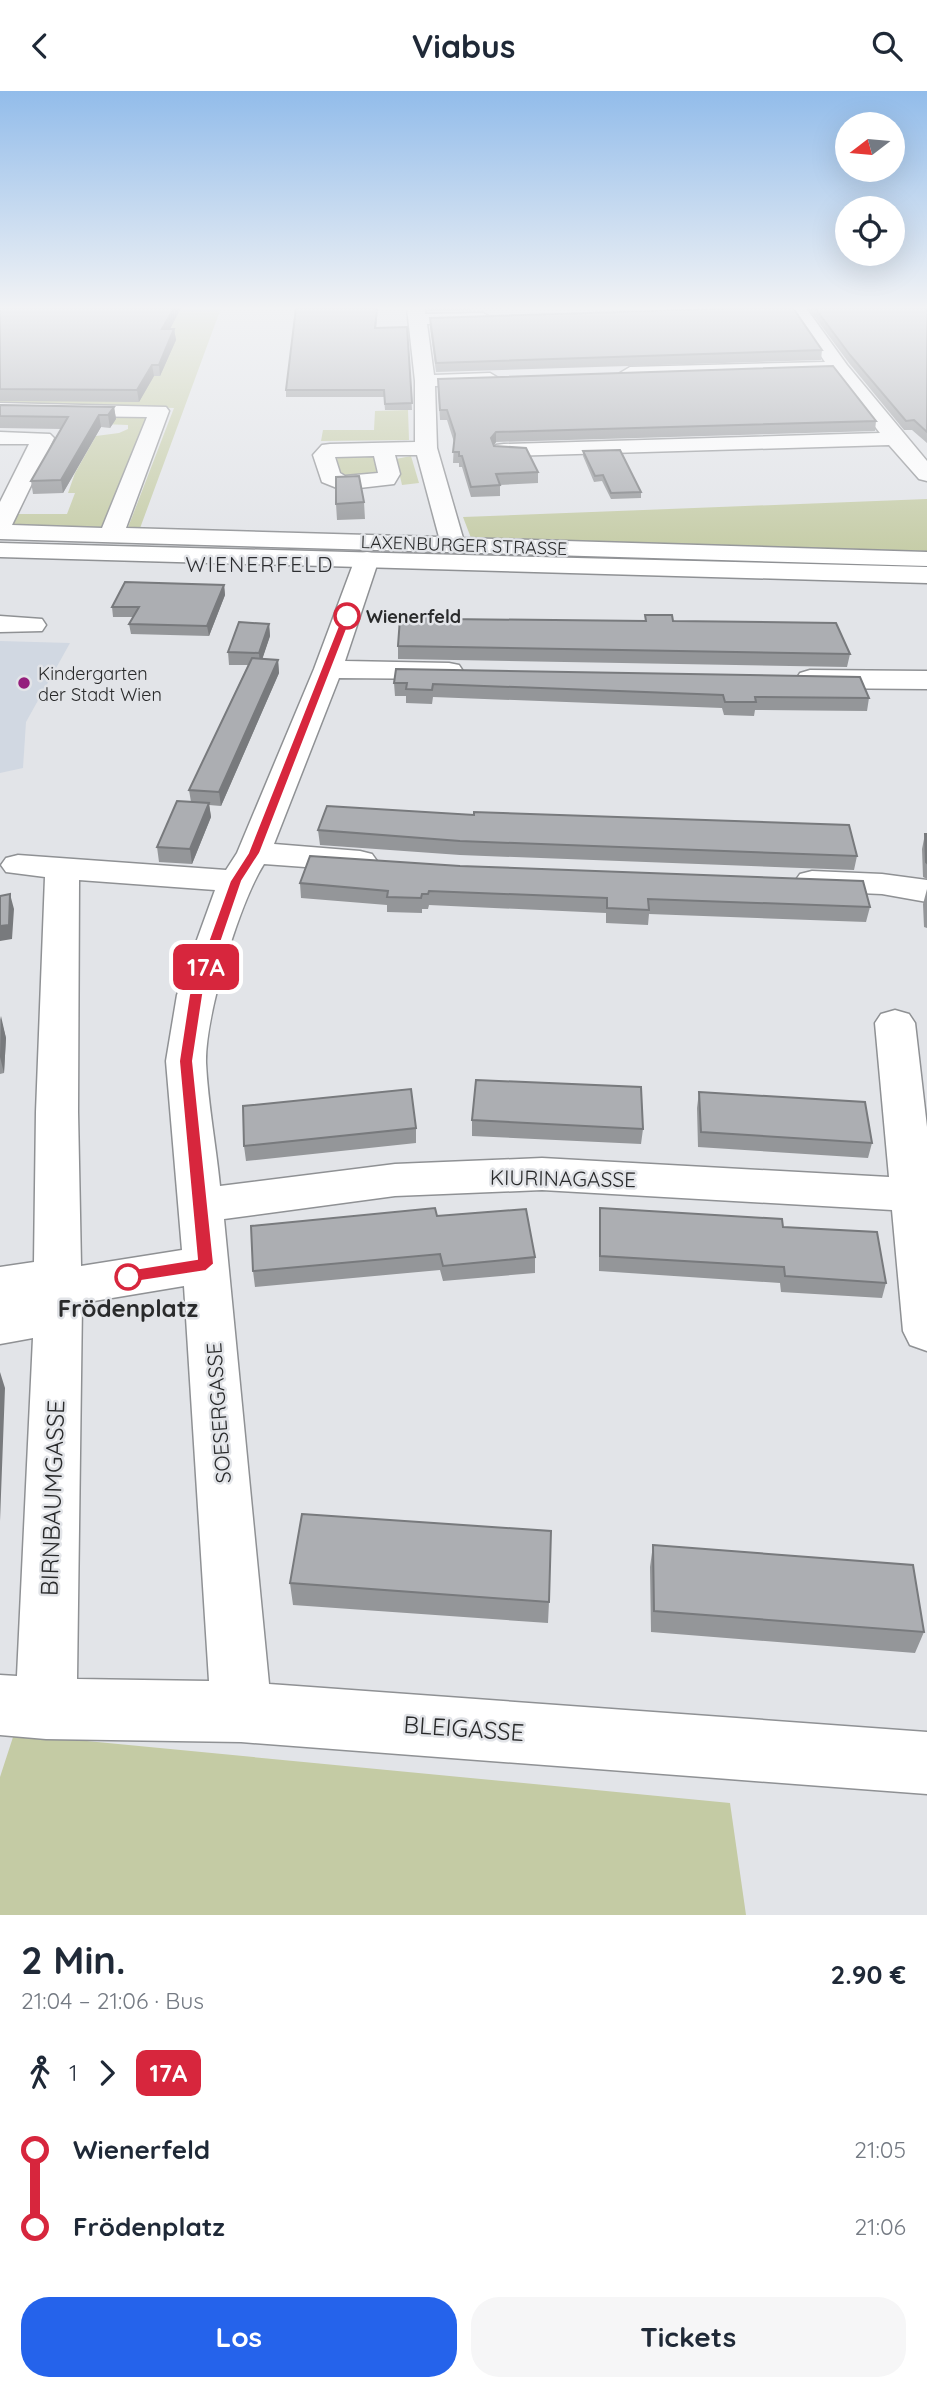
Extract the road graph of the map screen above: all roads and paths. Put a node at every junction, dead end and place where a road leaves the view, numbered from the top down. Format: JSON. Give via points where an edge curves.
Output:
{"nodes":[{"id":1,"x":425,"y":393,"type":"edge"},
{"id":2,"x":859,"y":393,"type":"edge"},
{"id":3,"x":0,"y":409,"type":"edge"},
{"id":4,"x":0,"y":438,"type":"edge"},
{"id":5,"x":895,"y":439,"type":"junction"},
{"id":6,"x":426,"y":448,"type":"junction"},
{"id":7,"x":383,"y":449,"type":"dead end"},
{"id":8,"x":504,"y":450,"type":"edge"},
{"id":9,"x":927,"y":474,"type":"edge"},
{"id":10,"x":0,"y":526,"type":"edge"},
{"id":11,"x":0,"y":533,"type":"edge"},
{"id":12,"x":111,"y":536,"type":"junction"},
{"id":13,"x":453,"y":545,"type":"junction"},
{"id":14,"x":0,"y":550,"type":"edge"},
{"id":15,"x":927,"y":559,"type":"edge"},
{"id":16,"x":0,"y":567,"type":"edge"},
{"id":17,"x":363,"y":568,"type":"junction"},
{"id":18,"x":927,"y":575,"type":"edge"},
{"id":19,"x":927,"y":590,"type":"edge"},
{"id":20,"x":0,"y":624,"type":"edge"},
{"id":21,"x":33,"y":625,"type":"dead end"},
{"id":22,"x":328,"y":669,"type":"junction"},
{"id":23,"x":480,"y":672,"type":"edge"},
{"id":24,"x":782,"y":679,"type":"edge"},
{"id":25,"x":927,"y":680,"type":"edge"},
{"id":26,"x":6,"y":861,"type":"edge"},
{"id":27,"x":391,"y":863,"type":"edge"},
{"id":28,"x":245,"y":867,"type":"junction"},
{"id":29,"x":62,"y":870,"type":"junction"},
{"id":30,"x":785,"y":880,"type":"edge"},
{"id":31,"x":927,"y":891,"type":"edge"},
{"id":32,"x":894,"y":1023,"type":"dead end"},
{"id":33,"x":920,"y":1195,"type":"edge"},
{"id":34,"x":200,"y":1205,"type":"junction"},
{"id":35,"x":206,"y":1264,"type":"junction"},
{"id":36,"x":0,"y":1286,"type":"edge"},
{"id":37,"x":58,"y":1293,"type":"junction"},
{"id":38,"x":0,"y":1324,"type":"edge"},
{"id":39,"x":927,"y":1331,"type":"edge"},
{"id":40,"x":23,"y":1707,"type":"edge"},
{"id":41,"x":241,"y":1712,"type":"junction"},
{"id":42,"x":927,"y":1763,"type":"edge"}],
"edges":[{"from":1,"to":6,"type":"street"},
{"from":2,"to":5,"type":"street"},
{"from":3,"to":12,"type":"street","via":[[159,411]]},
{"from":4,"to":10,"type":"street","via":[[43,438]]},
{"from":5,"to":8,"type":"street"},
{"from":5,"to":9,"type":"street"},
{"from":6,"to":7,"type":"street"},
{"from":6,"to":13,"type":"street"},
{"from":11,"to":12,"type":"street","name":"LAXENBURGER STRASSE"},
{"from":12,"to":13,"type":"street","name":"LAXENBURGER STRASSE"},
{"from":13,"to":15,"type":"street","name":"LAXENBURGER STRASSE"},
{"from":14,"to":17,"type":"street","name":"LAXENBURGER STRASSE"},
{"from":16,"to":17,"type":"street","name":"LAXENBURGER STRASSE"},
{"from":17,"to":18,"type":"street","name":"LAXENBURGER STRASSE"},
{"from":17,"to":19,"type":"street","name":"LAXENBURGER STRASSE"},
{"from":17,"to":22,"type":"street","name":"SOESERGASSE"},
{"from":20,"to":21,"type":"street"},
{"from":22,"to":23,"type":"street"},
{"from":22,"to":28,"type":"street","name":"SOESERGASSE"},
{"from":24,"to":25,"type":"street"},
{"from":26,"to":29,"type":"street"},
{"from":27,"to":28,"type":"street"},
{"from":28,"to":29,"type":"street"},
{"from":28,"to":34,"type":"street","name":"SOESERGASSE","via":[[196,995],[186,1061]]},
{"from":29,"to":37,"type":"street","name":"BIRNBAUMGASSE"},
{"from":30,"to":31,"type":"street","via":[[882,884]]},
{"from":32,"to":33,"type":"street"},
{"from":33,"to":34,"type":"street","name":"KIURINAGASSE","via":[[542,1174],[395,1181]]},
{"from":33,"to":39,"type":"street"},
{"from":34,"to":35,"type":"street","name":"SOESERGASSE"},
{"from":35,"to":37,"type":"street"},
{"from":35,"to":41,"type":"street","name":"SOESERGASSE"},
{"from":36,"to":37,"type":"street"},
{"from":37,"to":38,"type":"street"},
{"from":37,"to":40,"type":"street","name":"BIRNBAUMGASSE"},
{"from":40,"to":41,"type":"street","name":"BLEIGASSE"},
{"from":41,"to":42,"type":"street","name":"BLEIGASSE"}]}
